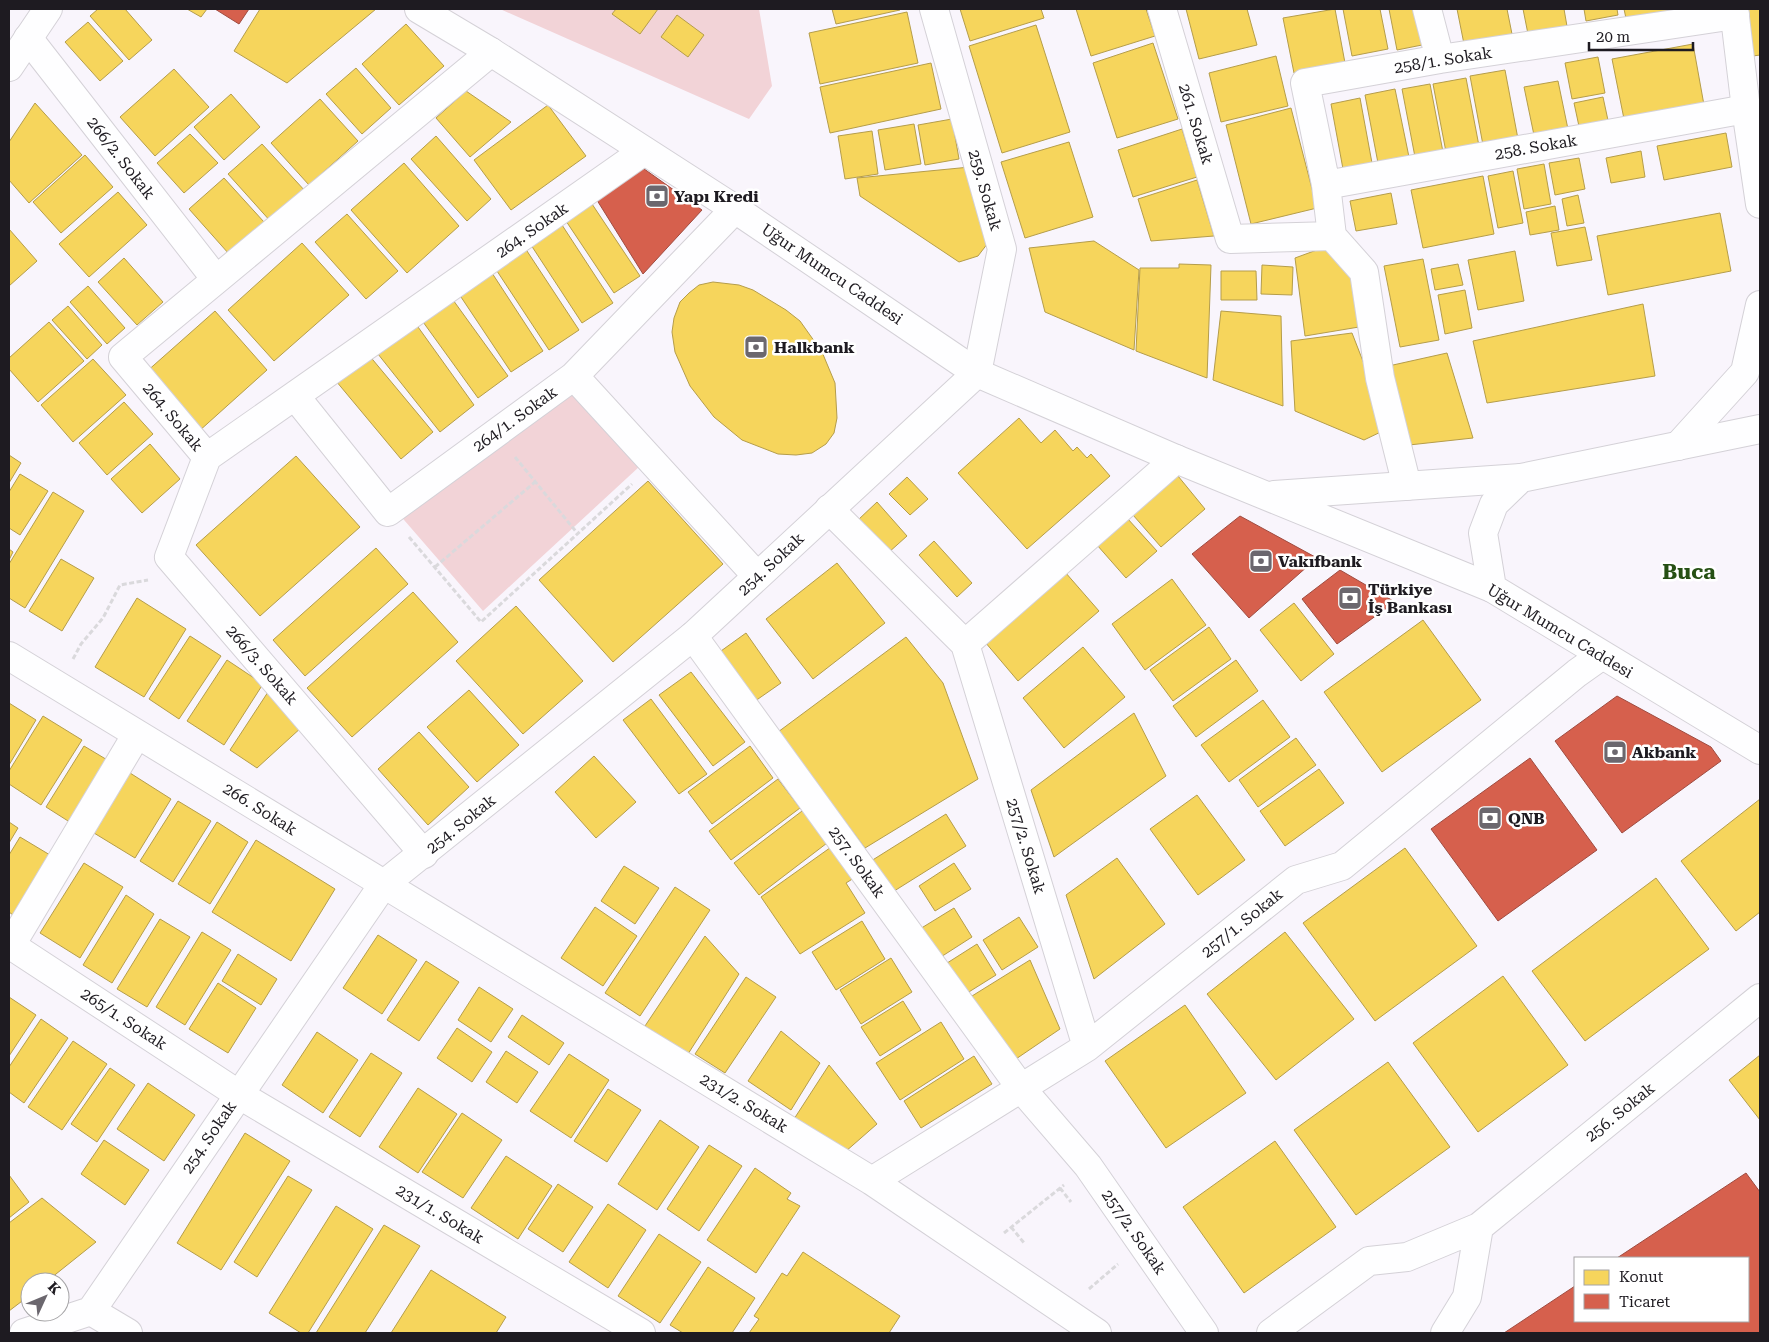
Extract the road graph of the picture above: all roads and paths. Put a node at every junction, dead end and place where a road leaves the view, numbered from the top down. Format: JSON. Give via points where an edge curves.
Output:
{"nodes":[{"id":1,"x":48,"y":9,"type":"edge"},
{"id":2,"x":419,"y":9,"type":"edge"},
{"id":3,"x":934,"y":9,"type":"edge"},
{"id":4,"x":1162,"y":9,"type":"edge"},
{"id":5,"x":1427,"y":9,"type":"edge"},
{"id":6,"x":1734,"y":12,"type":"edge"},
{"id":7,"x":16,"y":51,"type":"edge"},
{"id":8,"x":491,"y":52,"type":"junction"},
{"id":9,"x":1440,"y":59,"type":"junction"},
{"id":10,"x":1746,"y":109,"type":"junction"},
{"id":11,"x":644,"y":151,"type":"junction"},
{"id":12,"x":1326,"y":185,"type":"junction"},
{"id":13,"x":1760,"y":204,"type":"edge"},
{"id":14,"x":735,"y":209,"type":"junction"},
{"id":15,"x":1332,"y":236,"type":"junction"},
{"id":16,"x":215,"y":278,"type":"junction"},
{"id":17,"x":1760,"y":305,"type":"edge"},
{"id":18,"x":977,"y":373,"type":"junction"},
{"id":19,"x":574,"y":376,"type":"junction"},
{"id":20,"x":295,"y":396,"type":"junction"},
{"id":21,"x":1760,"y":429,"type":"edge"},
{"id":22,"x":495,"y":434,"type":"junction"},
{"id":23,"x":1678,"y":446,"type":"junction"},
{"id":24,"x":207,"y":457,"type":"junction"},
{"id":25,"x":1176,"y":459,"type":"junction"},
{"id":26,"x":654,"y":464,"type":"junction"},
{"id":27,"x":1521,"y":478,"type":"junction"},
{"id":28,"x":535,"y":482,"type":"junction"},
{"id":29,"x":1407,"y":486,"type":"junction"},
{"id":30,"x":1267,"y":496,"type":"junction"},
{"id":31,"x":829,"y":509,"type":"junction"},
{"id":32,"x":388,"y":512,"type":"junction"},
{"id":33,"x":578,"y":534,"type":"junction"},
{"id":34,"x":435,"y":567,"type":"junction"},
{"id":35,"x":179,"y":568,"type":"junction"},
{"id":36,"x":757,"y":576,"type":"junction"},
{"id":37,"x":1492,"y":588,"type":"junction"},
{"id":38,"x":693,"y":636,"type":"junction"},
{"id":39,"x":965,"y":644,"type":"junction"},
{"id":40,"x":9,"y":656,"type":"edge"},
{"id":41,"x":1601,"y":656,"type":"junction"},
{"id":42,"x":60,"y":687,"type":"junction"},
{"id":43,"x":137,"y":734,"type":"junction"},
{"id":44,"x":1760,"y":750,"type":"edge"},
{"id":45,"x":424,"y":854,"type":"junction"},
{"id":46,"x":383,"y":885,"type":"junction"},
{"id":47,"x":10,"y":945,"type":"edge"},
{"id":48,"x":1760,"y":998,"type":"edge"},
{"id":49,"x":1086,"y":1047,"type":"junction"},
{"id":50,"x":1021,"y":1088,"type":"junction"},
{"id":51,"x":238,"y":1094,"type":"junction"},
{"id":52,"x":1088,"y":1166,"type":"junction"},
{"id":53,"x":872,"y":1181,"type":"junction"},
{"id":54,"x":1480,"y":1227,"type":"junction"},
{"id":55,"x":1142,"y":1245,"type":"junction"},
{"id":56,"x":978,"y":1253,"type":"junction"},
{"id":57,"x":1063,"y":1310,"type":"junction"},
{"id":58,"x":91,"y":1311,"type":"junction"},
{"id":59,"x":24,"y":1333,"type":"edge"},
{"id":60,"x":128,"y":1333,"type":"edge"},
{"id":61,"x":641,"y":1333,"type":"edge"},
{"id":62,"x":1097,"y":1333,"type":"edge"},
{"id":63,"x":1204,"y":1333,"type":"edge"},
{"id":64,"x":1271,"y":1333,"type":"edge"},
{"id":65,"x":1445,"y":1333,"type":"edge"}],
"edges":[{"from":1,"to":7,"type":"street"},
{"from":2,"to":8,"type":"street","name":"Uğur Mumcu Caddesi"},
{"from":3,"to":18,"type":"street","name":"259. Sokak","via":[[1002,249]]},
{"from":4,"to":15,"type":"street","name":"261. Sokak","via":[[1230,239]]},
{"from":5,"to":9,"type":"street"},
{"from":6,"to":9,"type":"street","name":"258/1. Sokak"},
{"from":6,"to":10,"type":"street"},
{"from":7,"to":16,"type":"street","name":"266/2. Sokak"},
{"from":8,"to":11,"type":"street","name":"Uğur Mumcu Caddesi"},
{"from":8,"to":16,"type":"street","name":"264. Sokak"},
{"from":9,"to":12,"type":"street","name":"258/1. Sokak","via":[[1305,83]]},
{"from":10,"to":12,"type":"street","name":"258. Sokak"},
{"from":10,"to":13,"type":"street"},
{"from":11,"to":14,"type":"street","name":"Uğur Mumcu Caddesi"},
{"from":11,"to":20,"type":"street","name":"264. Sokak"},
{"from":12,"to":15,"type":"street","name":"258/1. Sokak"},
{"from":14,"to":18,"type":"street","name":"Uğur Mumcu Caddesi"},
{"from":14,"to":19,"type":"street","name":"264/1. Sokak"},
{"from":15,"to":29,"type":"street","via":[[1364,272],[1380,378]]},
{"from":16,"to":24,"type":"street","name":"264. Sokak","via":[[123,357]]},
{"from":17,"to":23,"type":"street","via":[[1745,372]]},
{"from":18,"to":25,"type":"street","name":"Uğur Mumcu Caddesi"},
{"from":18,"to":31,"type":"street","name":"254. Sokak"},
{"from":19,"to":22,"type":"street","name":"264/1. Sokak"},
{"from":19,"to":26,"type":"street"},
{"from":20,"to":24,"type":"street","name":"264. Sokak"},
{"from":20,"to":32,"type":"street"},
{"from":21,"to":23,"type":"street","name":"Uğur Mumcu Caddesi"},
{"from":22,"to":28,"type":"path"},
{"from":22,"to":32,"type":"street","name":"264/1. Sokak"},
{"from":23,"to":27,"type":"street","name":"Uğur Mumcu Caddesi"},
{"from":24,"to":35,"type":"street","name":"266/3. Sokak","via":[[169,557]]},
{"from":25,"to":30,"type":"street","name":"Uğur Mumcu Caddesi"},
{"from":25,"to":39,"type":"street"},
{"from":26,"to":33,"type":"path"},
{"from":26,"to":36,"type":"street"},
{"from":27,"to":29,"type":"street","name":"Uğur Mumcu Caddesi"},
{"from":27,"to":37,"type":"street","via":[[1494,504],[1483,533]]},
{"from":28,"to":33,"type":"path"},
{"from":28,"to":34,"type":"path"},
{"from":29,"to":30,"type":"street","name":"Uğur Mumcu Caddesi"},
{"from":30,"to":37,"type":"street","name":"Uğur Mumcu Caddesi"},
{"from":31,"to":36,"type":"street","name":"254. Sokak"},
{"from":31,"to":39,"type":"street","name":"257/2. Sokak"},
{"from":32,"to":34,"type":"path"},
{"from":33,"to":34,"type":"path","via":[[481,622]]},
{"from":35,"to":42,"type":"path","via":[[146,581],[120,585],[103,618],[81,644]]},
{"from":35,"to":45,"type":"street","name":"266/3. Sokak"},
{"from":36,"to":38,"type":"street","name":"254. Sokak"},
{"from":37,"to":41,"type":"street","name":"Uğur Mumcu Caddesi"},
{"from":38,"to":45,"type":"street","name":"254. Sokak"},
{"from":38,"to":50,"type":"street","name":"257. Sokak"},
{"from":39,"to":49,"type":"street","name":"257/2. Sokak"},
{"from":40,"to":42,"type":"street","name":"266. Sokak"},
{"from":41,"to":44,"type":"street","name":"Uğur Mumcu Caddesi"},
{"from":41,"to":49,"type":"street","name":"257/1. Sokak","via":[[1342,866],[1296,880]]},
{"from":42,"to":43,"type":"street","name":"266. Sokak"},
{"from":43,"to":46,"type":"street","name":"266. Sokak"},
{"from":43,"to":47,"type":"street"},
{"from":45,"to":46,"type":"street","name":"254. Sokak"},
{"from":46,"to":51,"type":"street","name":"254. Sokak"},
{"from":46,"to":53,"type":"street","name":"231/2. Sokak"},
{"from":47,"to":51,"type":"street","name":"265/1. Sokak"},
{"from":48,"to":54,"type":"street","name":"256. Sokak"},
{"from":49,"to":50,"type":"street","name":"257/1. Sokak"},
{"from":50,"to":52,"type":"street","name":"257/2. Sokak"},
{"from":50,"to":53,"type":"street","name":"257/1. Sokak"},
{"from":51,"to":58,"type":"street","name":"254. Sokak"},
{"from":51,"to":61,"type":"street","name":"231/1. Sokak"},
{"from":52,"to":55,"type":"street","name":"257/2. Sokak"},
{"from":52,"to":56,"type":"path"},
{"from":53,"to":56,"type":"street","name":"231/2. Sokak"},
{"from":54,"to":64,"type":"street","name":"256. Sokak","via":[[1407,1257],[1369,1262]]},
{"from":54,"to":65,"type":"street","via":[[1467,1297]]},
{"from":55,"to":57,"type":"path"},
{"from":55,"to":63,"type":"street","name":"257/2. Sokak"},
{"from":56,"to":57,"type":"street","name":"231/2. Sokak"},
{"from":57,"to":62,"type":"street","name":"231/2. Sokak"},
{"from":58,"to":59,"type":"street"},
{"from":58,"to":60,"type":"street"}]}
